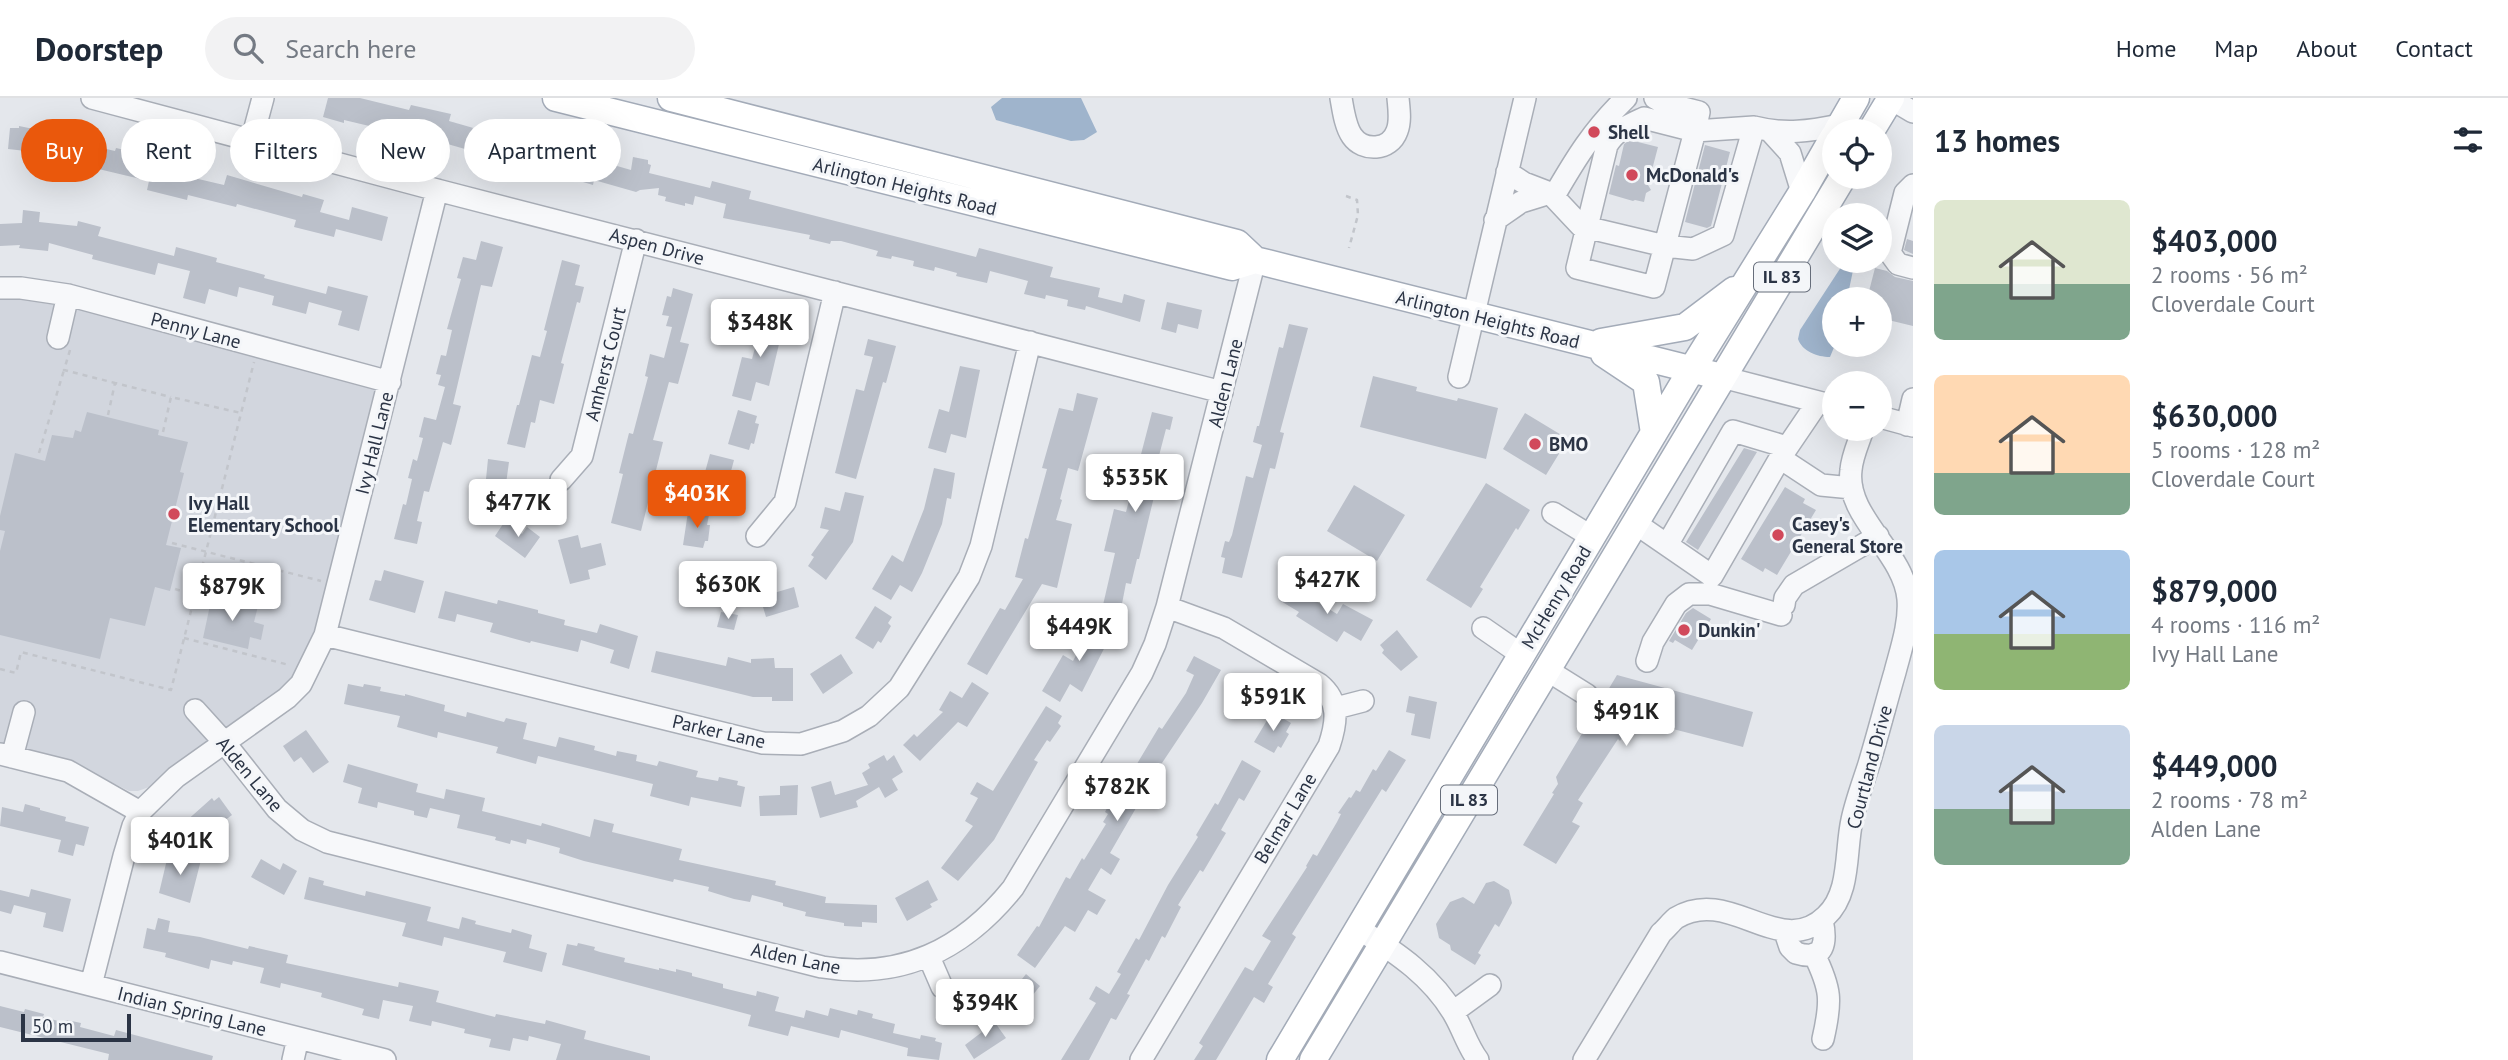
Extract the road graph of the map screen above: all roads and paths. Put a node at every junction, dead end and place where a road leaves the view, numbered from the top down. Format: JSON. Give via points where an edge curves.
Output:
{"nodes":[{"id":1,"x":92,"y":98,"type":"edge"},
{"id":2,"x":263,"y":98,"type":"edge"},
{"id":3,"x":556,"y":98,"type":"edge"},
{"id":4,"x":1341,"y":98,"type":"edge"},
{"id":5,"x":1398,"y":98,"type":"edge"},
{"id":6,"x":1525,"y":98,"type":"edge"},
{"id":7,"x":1626,"y":98,"type":"edge"},
{"id":8,"x":1656,"y":98,"type":"edge"},
{"id":9,"x":1856,"y":98,"type":"edge"},
{"id":10,"x":1891,"y":98,"type":"edge"},
{"id":11,"x":681,"y":99,"type":"edge"},
{"id":12,"x":1913,"y":112,"type":"edge"},
{"id":13,"x":257,"y":119,"type":"edge"},
{"id":14,"x":1844,"y":119,"type":"edge"},
{"id":15,"x":1878,"y":119,"type":"edge"},
{"id":16,"x":1697,"y":121,"type":"junction"},
{"id":17,"x":674,"y":128,"type":"junction"},
{"id":18,"x":1762,"y":129,"type":"junction"},
{"id":19,"x":1822,"y":132,"type":"edge"},
{"id":20,"x":230,"y":133,"type":"edge"},
{"id":21,"x":1822,"y":157,"type":"edge"},
{"id":22,"x":342,"y":164,"type":"edge"},
{"id":23,"x":1507,"y":173,"type":"junction"},
{"id":24,"x":1913,"y":185,"type":"edge"},
{"id":25,"x":1836,"y":189,"type":"edge"},
{"id":26,"x":437,"y":190,"type":"junction"},
{"id":27,"x":1802,"y":192,"type":"junction"},
{"id":28,"x":1552,"y":194,"type":"junction"},
{"id":29,"x":1346,"y":196,"type":"dead end"},
{"id":30,"x":1495,"y":220,"type":"junction"},
{"id":31,"x":1587,"y":228,"type":"junction"},
{"id":32,"x":636,"y":240,"type":"junction"},
{"id":33,"x":1665,"y":246,"type":"junction"},
{"id":34,"x":1349,"y":248,"type":"dead end"},
{"id":35,"x":1255,"y":260,"type":"junction"},
{"id":36,"x":1913,"y":268,"type":"edge"},
{"id":37,"x":1752,"y":275,"type":"junction"},
{"id":38,"x":0,"y":288,"type":"edge"},
{"id":39,"x":835,"y":292,"type":"junction"},
{"id":40,"x":68,"y":295,"type":"junction"},
{"id":41,"x":1472,"y":316,"type":"junction"},
{"id":42,"x":65,"y":341,"type":"joint"},
{"id":43,"x":1030,"y":342,"type":"junction"},
{"id":44,"x":1588,"y":344,"type":"junction"},
{"id":45,"x":256,"y":355,"type":"dead end"},
{"id":46,"x":1692,"y":369,"type":"junction"},
{"id":47,"x":64,"y":370,"type":"junction"},
{"id":48,"x":1459,"y":377,"type":"dead end"},
{"id":49,"x":1721,"y":377,"type":"junction"},
{"id":50,"x":390,"y":382,"type":"junction"},
{"id":51,"x":115,"y":383,"type":"junction"},
{"id":52,"x":1222,"y":392,"type":"junction"},
{"id":53,"x":171,"y":397,"type":"junction"},
{"id":54,"x":1913,"y":400,"type":"edge"},
{"id":55,"x":1822,"y":403,"type":"edge"},
{"id":56,"x":1822,"y":409,"type":"edge"},
{"id":57,"x":241,"y":413,"type":"junction"},
{"id":58,"x":108,"y":415,"type":"dead end"},
{"id":59,"x":1892,"y":421,"type":"edge"},
{"id":60,"x":1910,"y":425,"type":"edge"},
{"id":61,"x":163,"y":432,"type":"dead end"},
{"id":62,"x":1654,"y":433,"type":"junction"},
{"id":63,"x":1859,"y":441,"type":"edge"},
{"id":64,"x":1784,"y":452,"type":"junction"},
{"id":65,"x":39,"y":453,"type":"dead end"},
{"id":66,"x":561,"y":481,"type":"dead end"},
{"id":67,"x":1852,"y":488,"type":"junction"},
{"id":68,"x":1553,"y":513,"type":"dead end"},
{"id":69,"x":1635,"y":523,"type":"junction"},
{"id":70,"x":757,"y":536,"type":"dead end"},
{"id":71,"x":1878,"y":536,"type":"junction"},
{"id":72,"x":1592,"y":537,"type":"junction"},
{"id":73,"x":172,"y":543,"type":"dead end"},
{"id":74,"x":1667,"y":545,"type":"junction"},
{"id":75,"x":206,"y":553,"type":"junction"},
{"id":76,"x":321,"y":581,"type":"dead end"},
{"id":77,"x":175,"y":589,"type":"dead end"},
{"id":78,"x":195,"y":594,"type":"junction"},
{"id":79,"x":1167,"y":607,"type":"junction"},
{"id":80,"x":1483,"y":628,"type":"dead end"},
{"id":81,"x":325,"y":635,"type":"junction"},
{"id":82,"x":184,"y":638,"type":"junction"},
{"id":83,"x":1522,"y":655,"type":"junction"},
{"id":84,"x":1647,"y":661,"type":"dead end"},
{"id":85,"x":291,"y":666,"type":"dead end"},
{"id":86,"x":0,"y":669,"type":"edge"},
{"id":87,"x":1546,"y":670,"type":"junction"},
{"id":88,"x":1587,"y":695,"type":"dead end"},
{"id":89,"x":1363,"y":701,"type":"dead end"},
{"id":90,"x":1336,"y":708,"type":"junction"},
{"id":91,"x":195,"y":710,"type":"dead end"},
{"id":92,"x":24,"y":712,"type":"dead end"},
{"id":93,"x":224,"y":742,"type":"junction"},
{"id":94,"x":6,"y":756,"type":"edge"},
{"id":95,"x":140,"y":812,"type":"junction"},
{"id":96,"x":1822,"y":920,"type":"junction"},
{"id":97,"x":1359,"y":929,"type":"junction"},
{"id":98,"x":1785,"y":932,"type":"junction"},
{"id":99,"x":1383,"y":944,"type":"junction"},
{"id":100,"x":1814,"y":954,"type":"junction"},
{"id":101,"x":929,"y":957,"type":"junction"},
{"id":102,"x":0,"y":962,"type":"edge"},
{"id":103,"x":92,"y":985,"type":"junction"},
{"id":104,"x":1490,"y":985,"type":"dead end"},
{"id":105,"x":942,"y":987,"type":"dead end"},
{"id":106,"x":1453,"y":1012,"type":"junction"},
{"id":107,"x":298,"y":1038,"type":"junction"},
{"id":108,"x":1823,"y":1039,"type":"dead end"},
{"id":109,"x":293,"y":1060,"type":"edge"},
{"id":110,"x":385,"y":1060,"type":"edge"},
{"id":111,"x":1141,"y":1060,"type":"edge"},
{"id":112,"x":1280,"y":1060,"type":"edge"},
{"id":113,"x":1313,"y":1060,"type":"edge"},
{"id":114,"x":1478,"y":1060,"type":"edge"},
{"id":115,"x":1584,"y":1060,"type":"edge"}],
"edges":[{"from":1,"to":20,"type":"street","name":"Aspen Drive"},
{"from":2,"to":13,"type":"street"},
{"from":3,"to":17,"type":"main road","name":"Arlington Heights Road"},
{"from":4,"to":5,"type":"street","via":[[1352,136],[1369,147],[1383,146],[1394,138]]},
{"from":6,"to":23,"type":"street"},
{"from":7,"to":28,"type":"street","via":[[1583,145]]},
{"from":8,"to":16,"type":"street"},
{"from":9,"to":14,"type":"main road","name":"McHenry Road","number":"IL 83"},
{"from":10,"to":12,"type":"street"},
{"from":10,"to":15,"type":"main road"},
{"from":11,"to":17,"type":"street"},
{"from":11,"to":35,"type":"main road","name":"Arlington Heights Road","via":[[1237,243]]},
{"from":16,"to":18,"type":"street"},
{"from":16,"to":31,"type":"street","via":[[1644,118],[1613,135],[1606,145]]},
{"from":16,"to":33,"type":"street"},
{"from":17,"to":35,"type":"main road","name":"Arlington Heights Road","via":[[1232,267]]},
{"from":18,"to":19,"type":"street"},
{"from":18,"to":27,"type":"street","via":[[1790,153]]},
{"from":18,"to":33,"type":"street","via":[[1723,235],[1693,248]]},
{"from":21,"to":27,"type":"main road","name":"McHenry Road","number":"IL 83"},
{"from":22,"to":26,"type":"street","name":"Aspen Drive"},
{"from":23,"to":28,"type":"street"},
{"from":23,"to":30,"type":"street"},
{"from":24,"to":36,"type":"street","via":[[1905,193],[1890,253],[1898,264]]},
{"from":25,"to":49,"type":"main road","name":"McHenry Road","number":"IL 83"},
{"from":26,"to":32,"type":"street","name":"Aspen Drive"},
{"from":26,"to":50,"type":"street","name":"Ivy Hall Lane"},
{"from":27,"to":37,"type":"main road","name":"McHenry Road","number":"IL 83"},
{"from":28,"to":30,"type":"street","via":[[1521,202]]},
{"from":28,"to":31,"type":"street"},
{"from":29,"to":34,"type":"path","via":[[1357,201],[1358,215]]},
{"from":30,"to":41,"type":"street"},
{"from":31,"to":33,"type":"street"},
{"from":31,"to":33,"type":"street","via":[[1577,268],[1654,287]]},
{"from":32,"to":39,"type":"street","name":"Aspen Drive"},
{"from":32,"to":66,"type":"street","name":"Amherst Court","via":[[582,456]]},
{"from":35,"to":41,"type":"main road","name":"Arlington Heights Road"},
{"from":35,"to":52,"type":"street","name":"Alden Lane"},
{"from":37,"to":44,"type":"main road","via":[[1685,327]]},
{"from":37,"to":46,"type":"main road","name":"McHenry Road","number":"IL 83"},
{"from":38,"to":40,"type":"street","name":"Penny Lane"},
{"from":39,"to":43,"type":"street","name":"Aspen Drive"},
{"from":39,"to":70,"type":"street","via":[[785,502]]},
{"from":40,"to":42,"type":"street"},
{"from":40,"to":50,"type":"street","name":"Penny Lane"},
{"from":41,"to":44,"type":"main road","name":"Arlington Heights Road"},
{"from":41,"to":48,"type":"street"},
{"from":42,"to":47,"type":"path"},
{"from":43,"to":52,"type":"street","name":"Aspen Drive"},
{"from":43,"to":81,"type":"street","name":"Parker Lane","via":[[981,546],[969,577],[898,688],[869,716],[843,731],[802,744],[763,744]]},
{"from":44,"to":46,"type":"main road","name":"Arlington Heights Road"},
{"from":44,"to":62,"type":"main road","via":[[1646,382]]},
{"from":45,"to":57,"type":"path"},
{"from":46,"to":49,"type":"main road","name":"Arlington Heights Road"},
{"from":46,"to":62,"type":"main road","name":"McHenry Road","number":"IL 83"},
{"from":47,"to":51,"type":"path"},
{"from":47,"to":65,"type":"path"},
{"from":49,"to":55,"type":"street"},
{"from":49,"to":69,"type":"main road","name":"McHenry Road","number":"IL 83"},
{"from":50,"to":81,"type":"street","name":"Ivy Hall Lane"},
{"from":51,"to":53,"type":"path"},
{"from":51,"to":58,"type":"path"},
{"from":52,"to":79,"type":"street","name":"Alden Lane"},
{"from":53,"to":57,"type":"path"},
{"from":53,"to":61,"type":"path"},
{"from":54,"to":60,"type":"street"},
{"from":56,"to":64,"type":"street"},
{"from":57,"to":75,"type":"path"},
{"from":59,"to":60,"type":"street"},
{"from":62,"to":72,"type":"main road","name":"McHenry Road","number":"IL 83"},
{"from":63,"to":67,"type":"street","via":[[1851,470]]},
{"from":64,"to":67,"type":"street","via":[[1821,485]]},
{"from":64,"to":74,"type":"street","via":[[1733,431]]},
{"from":64,"to":74,"type":"street","via":[[1712,576]]},
{"from":67,"to":71,"type":"street","name":"Courtland Drive"},
{"from":68,"to":72,"type":"street"},
{"from":69,"to":74,"type":"street"},
{"from":69,"to":87,"type":"main road","name":"McHenry Road","number":"IL 83"},
{"from":71,"to":84,"type":"street","via":[[1794,585],[1782,610],[1740,605],[1710,594],[1683,597],[1653,642]]},
{"from":71,"to":96,"type":"street","name":"Courtland Drive","via":[[1901,572],[1908,598],[1907,620],[1852,820],[1839,898]]},
{"from":72,"to":83,"type":"main road","name":"McHenry Road","number":"IL 83"},
{"from":73,"to":75,"type":"path"},
{"from":75,"to":76,"type":"path"},
{"from":75,"to":78,"type":"path"},
{"from":77,"to":78,"type":"path"},
{"from":78,"to":82,"type":"path"},
{"from":79,"to":90,"type":"street","via":[[1224,628],[1319,684]]},
{"from":79,"to":101,"type":"street","name":"Alden Lane","via":[[1142,673],[1013,888],[976,927]]},
{"from":80,"to":83,"type":"street"},
{"from":81,"to":93,"type":"street","name":"Ivy Hall Lane","via":[[301,684]]},
{"from":82,"to":85,"type":"path"},
{"from":82,"to":86,"type":"path","via":[[171,690],[21,652],[16,673]]},
{"from":83,"to":97,"type":"main road","name":"McHenry Road","number":"IL 83"},
{"from":87,"to":88,"type":"street"},
{"from":87,"to":99,"type":"main road","name":"McHenry Road","number":"IL 83"},
{"from":89,"to":90,"type":"street"},
{"from":90,"to":111,"type":"street","name":"Belmar Lane","via":[[1329,746]]},
{"from":91,"to":93,"type":"street","name":"Alden Lane"},
{"from":92,"to":94,"type":"street"},
{"from":93,"to":95,"type":"street","name":"Ivy Hall Lane","via":[[176,776]]},
{"from":93,"to":101,"type":"street","name":"Alden Lane","via":[[276,809],[302,830],[327,842],[822,967],[894,967]]},
{"from":94,"to":95,"type":"street","via":[[68,771]]},
{"from":95,"to":103,"type":"street","name":"Ivy Hall Lane","via":[[124,856]]},
{"from":96,"to":98,"type":"street"},
{"from":96,"to":100,"type":"street","via":[[1825,941]]},
{"from":97,"to":99,"type":"street"},
{"from":97,"to":112,"type":"main road","name":"McHenry Road","number":"IL 83"},
{"from":98,"to":100,"type":"street","via":[[1796,953]]},
{"from":98,"to":115,"type":"street","via":[[1697,900],[1661,933]]},
{"from":99,"to":106,"type":"street","via":[[1433,983]]},
{"from":99,"to":113,"type":"main road","name":"McHenry Road","number":"IL 83"},
{"from":100,"to":108,"type":"street","via":[[1830,993]]},
{"from":101,"to":105,"type":"street"},
{"from":102,"to":103,"type":"street","name":"Indian Spring Lane"},
{"from":103,"to":107,"type":"street","name":"Indian Spring Lane"},
{"from":104,"to":106,"type":"street"},
{"from":106,"to":114,"type":"street"},
{"from":107,"to":109,"type":"street"},
{"from":107,"to":110,"type":"street","name":"Indian Spring Lane"}]}
